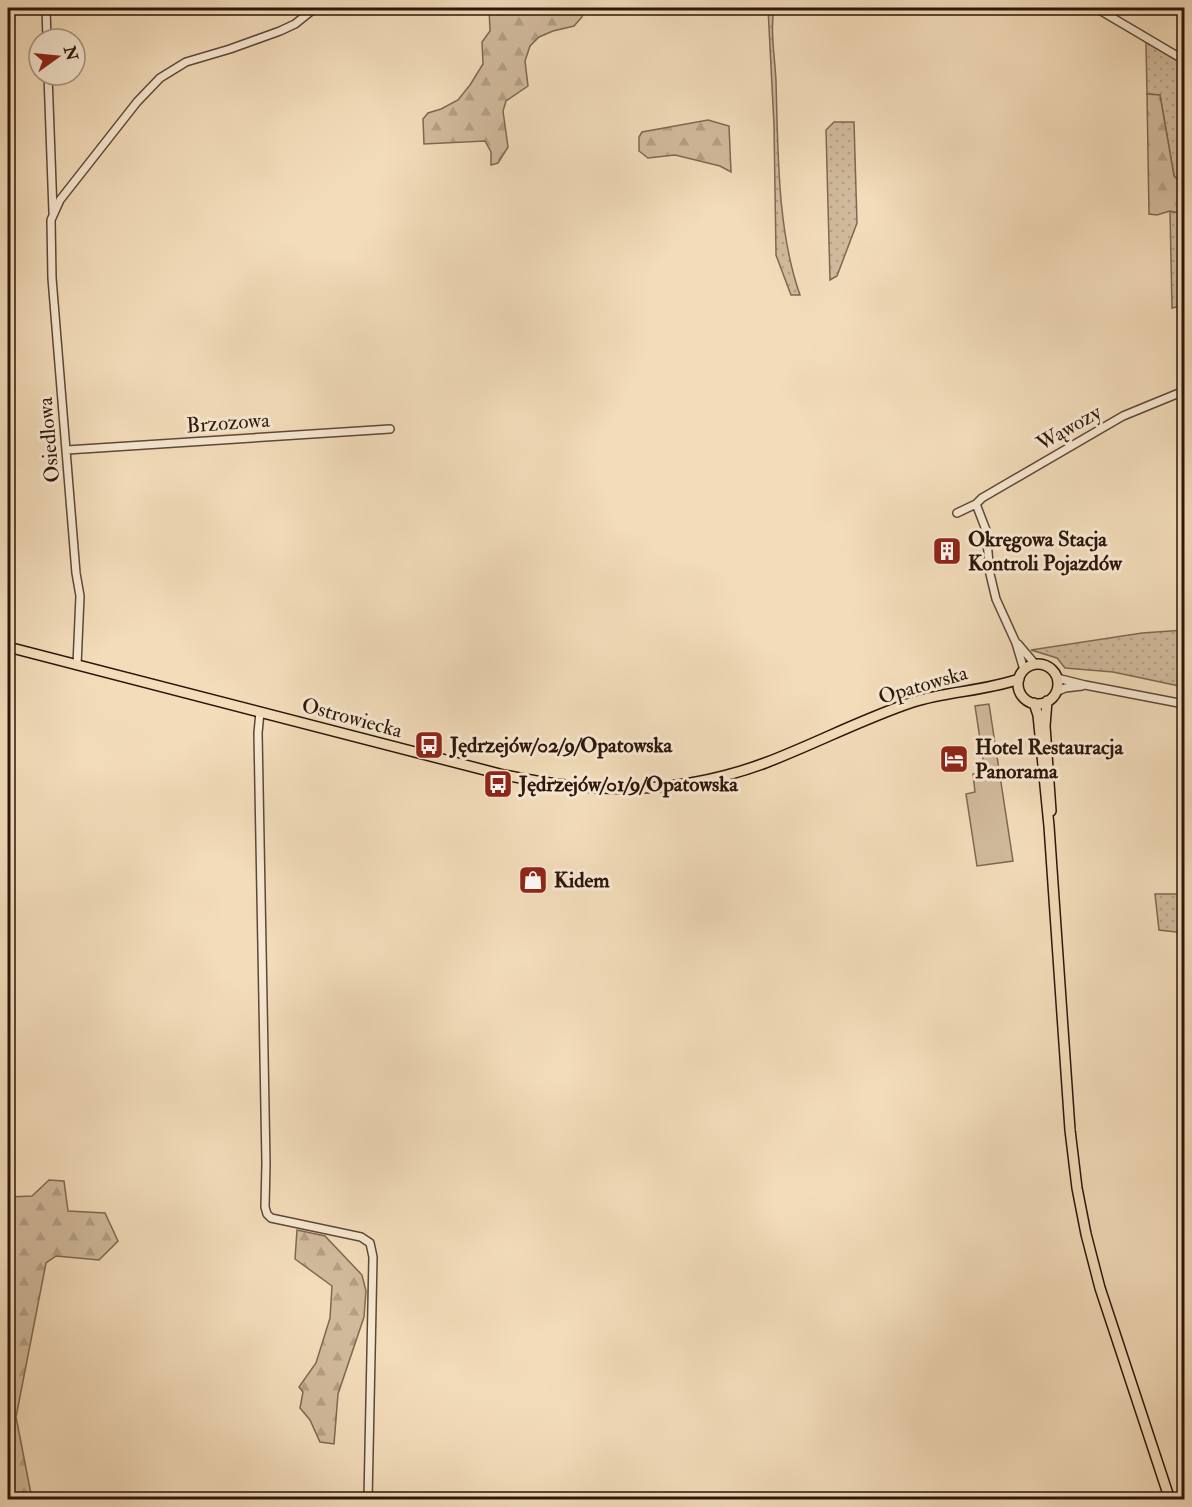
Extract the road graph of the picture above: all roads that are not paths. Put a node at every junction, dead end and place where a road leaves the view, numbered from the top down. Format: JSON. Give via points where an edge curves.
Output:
{"nodes":[{"id":1,"x":46,"y":8,"type":"edge"},
{"id":2,"x":315,"y":8,"type":"edge"},
{"id":3,"x":1096,"y":8,"type":"edge"},
{"id":4,"x":47,"y":27,"type":"edge"},
{"id":5,"x":1185,"y":60,"type":"edge"},
{"id":6,"x":48,"y":87,"type":"edge"},
{"id":7,"x":53,"y":212,"type":"junction"},
{"id":8,"x":1185,"y":391,"type":"edge"},
{"id":9,"x":390,"y":429,"type":"dead end"},
{"id":10,"x":67,"y":450,"type":"junction"},
{"id":11,"x":976,"y":504,"type":"junction"},
{"id":12,"x":957,"y":513,"type":"dead end"},
{"id":13,"x":1016,"y":643,"type":"junction"},
{"id":14,"x":8,"y":646,"type":"edge"},
{"id":15,"x":1035,"y":664,"type":"junction"},
{"id":16,"x":77,"y":665,"type":"junction"},
{"id":17,"x":1022,"y":674,"type":"junction"},
{"id":18,"x":1057,"y":678,"type":"junction"},
{"id":19,"x":1085,"y":686,"type":"junction"},
{"id":20,"x":994,"y":687,"type":"junction"},
{"id":21,"x":1020,"y":691,"type":"junction"},
{"id":22,"x":1056,"y":692,"type":"junction"},
{"id":23,"x":1047,"y":701,"type":"junction"},
{"id":24,"x":1034,"y":703,"type":"junction"},
{"id":25,"x":1185,"y":704,"type":"edge"},
{"id":26,"x":260,"y":712,"type":"junction"},
{"id":27,"x":862,"y":723,"type":"joint"},
{"id":28,"x":1049,"y":826,"type":"junction"},
{"id":29,"x":368,"y":1500,"type":"edge"},
{"id":30,"x":1170,"y":1500,"type":"edge"}],
"edges":[{"from":1,"to":4,"type":"street"},
{"from":2,"to":7,"type":"street","via":[[280,32],[186,62],[160,78]]},
{"from":3,"to":5,"type":"street"},
{"from":6,"to":7,"type":"street","name":"Osiedlowa"},
{"from":7,"to":10,"type":"street","name":"Osiedlowa","via":[[52,278]]},
{"from":8,"to":11,"type":"street","name":"Wąwozy","via":[[1123,416]]},
{"from":9,"to":10,"type":"street","name":"Brzozowa"},
{"from":10,"to":16,"type":"street","name":"Osiedlowa","via":[[80,596]]},
{"from":11,"to":12,"type":"street","name":"Wąwozy"},
{"from":11,"to":13,"type":"street","via":[[986,530],[996,599]]},
{"from":13,"to":15,"type":"street"},
{"from":13,"to":17,"type":"street"},
{"from":14,"to":16,"type":"main road","name":"Ostrowiecka"},
{"from":15,"to":17,"type":"main road"},
{"from":15,"to":18,"type":"main road","via":[[1051,668]]},
{"from":16,"to":26,"type":"main road","name":"Ostrowiecka"},
{"from":17,"to":20,"type":"main road","name":"Opatowska"},
{"from":17,"to":21,"type":"main road"},
{"from":18,"to":19,"type":"street"},
{"from":18,"to":22,"type":"main road"},
{"from":19,"to":22,"type":"street"},
{"from":19,"to":25,"type":"street"},
{"from":20,"to":21,"type":"main road","name":"Opatowska"},
{"from":20,"to":27,"type":"main road","name":"Opatowska","via":[[912,703]]},
{"from":21,"to":24,"type":"main road"},
{"from":22,"to":23,"type":"main road"},
{"from":23,"to":24,"type":"main road"},
{"from":23,"to":28,"type":"main road","via":[[1045,726],[1052,806]]},
{"from":24,"to":28,"type":"main road"},
{"from":26,"to":27,"type":"main road","name":"Ostrowiecka","via":[[500,774],[595,789],[678,785],[729,774]]},
{"from":26,"to":29,"type":"street","via":[[265,1207],[271,1218],[361,1237],[370,1243],[373,1257]]},
{"from":28,"to":30,"type":"main road","via":[[1077,1188],[1103,1298]]}]}
